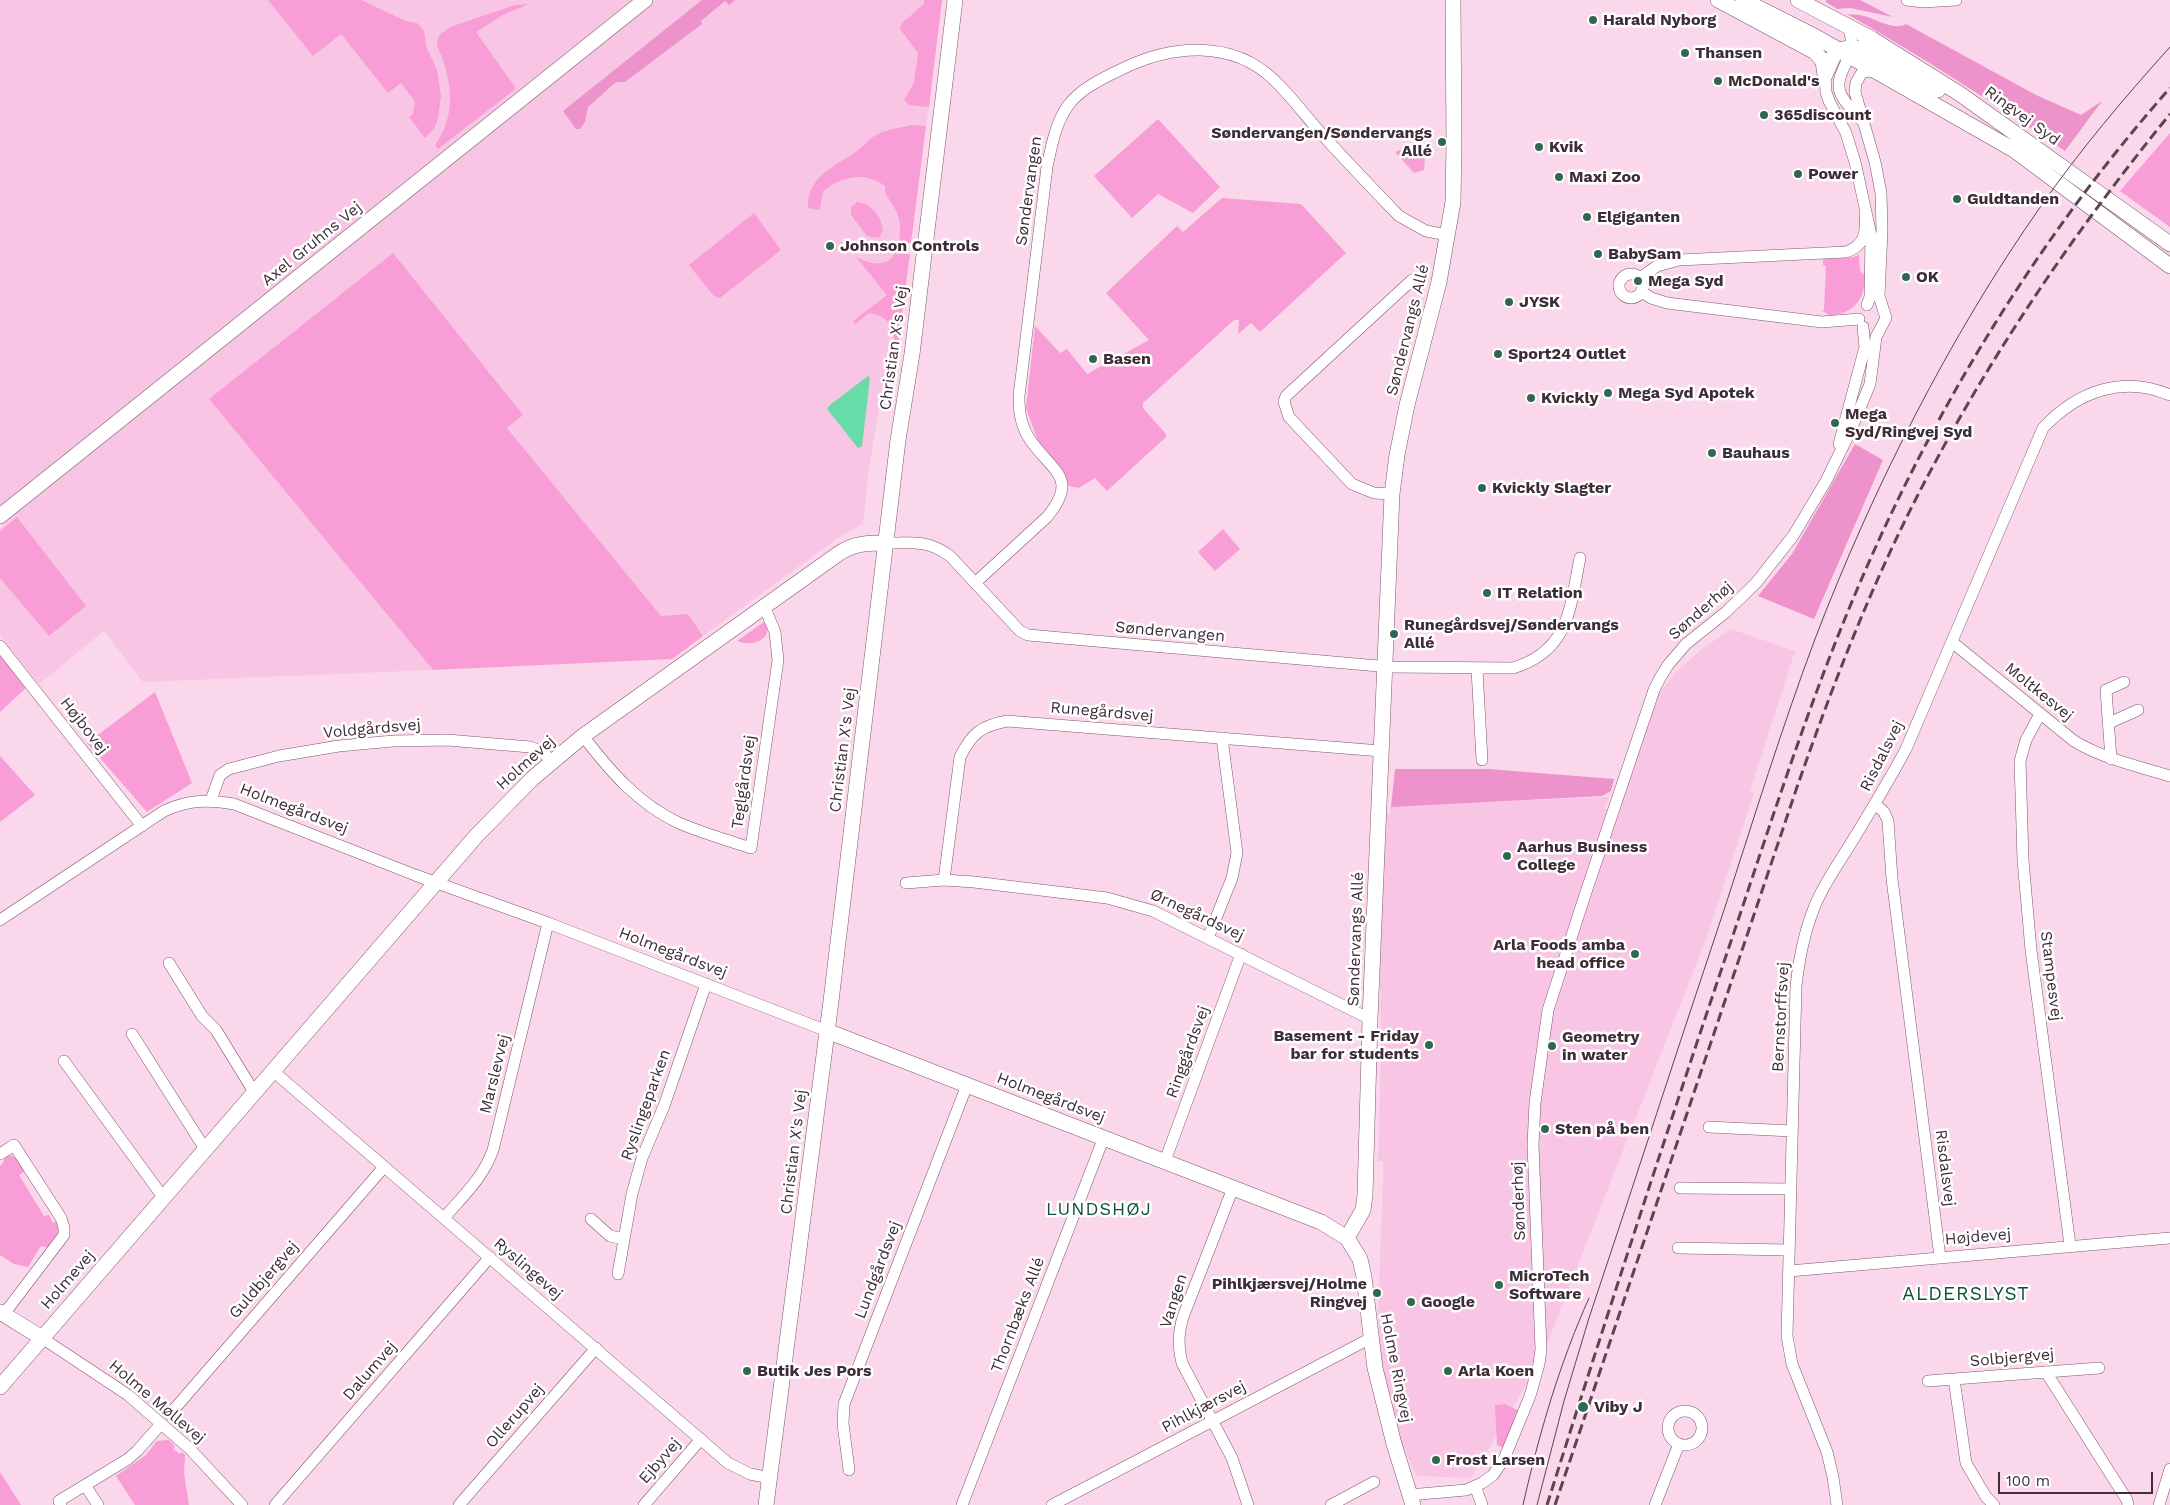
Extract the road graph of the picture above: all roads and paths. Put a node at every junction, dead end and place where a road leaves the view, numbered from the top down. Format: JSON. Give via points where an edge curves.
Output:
{"nodes":[{"id":1,"x":645,"y":0,"type":"edge"},
{"id":2,"x":955,"y":0,"type":"edge"},
{"id":3,"x":1453,"y":0,"type":"edge"},
{"id":4,"x":1718,"y":0,"type":"edge"},
{"id":5,"x":1743,"y":0,"type":"edge"},
{"id":6,"x":1798,"y":0,"type":"edge"},
{"id":7,"x":1907,"y":0,"type":"edge"},
{"id":8,"x":1956,"y":0,"type":"edge"},
{"id":9,"x":1847,"y":25,"type":"junction"},
{"id":10,"x":1847,"y":51,"type":"junction"},
{"id":11,"x":1877,"y":72,"type":"junction"},
{"id":12,"x":1826,"y":74,"type":"junction"},
{"id":13,"x":1865,"y":126,"type":"junction"},
{"id":14,"x":2026,"y":140,"type":"junction"},
{"id":15,"x":1865,"y":211,"type":"junction"},
{"id":16,"x":1448,"y":234,"type":"junction"},
{"id":17,"x":2170,"y":244,"type":"edge"},
{"id":18,"x":2170,"y":266,"type":"edge"},
{"id":19,"x":1640,"y":278,"type":"junction"},
{"id":20,"x":1412,"y":280,"type":"dead end"},
{"id":21,"x":1642,"y":292,"type":"junction"},
{"id":22,"x":1867,"y":305,"type":"junction"},
{"id":23,"x":1882,"y":307,"type":"junction"},
{"id":24,"x":1861,"y":323,"type":"junction"},
{"id":25,"x":1881,"y":327,"type":"junction"},
{"id":26,"x":2170,"y":395,"type":"edge"},
{"id":27,"x":1836,"y":457,"type":"junction"},
{"id":28,"x":1392,"y":494,"type":"junction"},
{"id":29,"x":0,"y":516,"type":"edge"},
{"id":30,"x":887,"y":543,"type":"junction"},
{"id":31,"x":1580,"y":558,"type":"dead end"},
{"id":32,"x":975,"y":583,"type":"junction"},
{"id":33,"x":764,"y":606,"type":"junction"},
{"id":34,"x":1952,"y":642,"type":"junction"},
{"id":35,"x":0,"y":646,"type":"edge"},
{"id":36,"x":1385,"y":667,"type":"junction"},
{"id":37,"x":1477,"y":669,"type":"junction"},
{"id":38,"x":2124,"y":682,"type":"dead end"},
{"id":39,"x":2138,"y":710,"type":"dead end"},
{"id":40,"x":2040,"y":714,"type":"junction"},
{"id":41,"x":2109,"y":723,"type":"junction"},
{"id":42,"x":583,"y":736,"type":"junction"},
{"id":43,"x":1222,"y":738,"type":"junction"},
{"id":44,"x":1381,"y":751,"type":"junction"},
{"id":45,"x":2111,"y":759,"type":"junction"},
{"id":46,"x":1482,"y":760,"type":"dead end"},
{"id":47,"x":552,"y":762,"type":"junction"},
{"id":48,"x":2170,"y":776,"type":"edge"},
{"id":49,"x":211,"y":800,"type":"junction"},
{"id":50,"x":1875,"y":804,"type":"junction"},
{"id":51,"x":142,"y":826,"type":"junction"},
{"id":52,"x":944,"y":880,"type":"junction"},
{"id":53,"x":436,"y":883,"type":"junction"},
{"id":54,"x":906,"y":883,"type":"dead end"},
{"id":55,"x":0,"y":920,"type":"edge"},
{"id":56,"x":548,"y":923,"type":"junction"},
{"id":57,"x":1208,"y":938,"type":"junction"},
{"id":58,"x":1240,"y":954,"type":"junction"},
{"id":59,"x":168,"y":963,"type":"dead end"},
{"id":60,"x":706,"y":984,"type":"junction"},
{"id":61,"x":1370,"y":1019,"type":"junction"},
{"id":62,"x":827,"y":1031,"type":"junction"},
{"id":63,"x":132,"y":1034,"type":"dead end"},
{"id":64,"x":64,"y":1061,"type":"dead end"},
{"id":65,"x":273,"y":1071,"type":"junction"},
{"id":66,"x":967,"y":1085,"type":"junction"},
{"id":67,"x":254,"y":1092,"type":"junction"},
{"id":68,"x":1709,"y":1127,"type":"dead end"},
{"id":69,"x":1792,"y":1131,"type":"junction"},
{"id":70,"x":1104,"y":1137,"type":"junction"},
{"id":71,"x":205,"y":1149,"type":"junction"},
{"id":72,"x":0,"y":1154,"type":"edge"},
{"id":73,"x":1165,"y":1161,"type":"junction"},
{"id":74,"x":384,"y":1167,"type":"junction"},
{"id":75,"x":1233,"y":1188,"type":"junction"},
{"id":76,"x":1680,"y":1188,"type":"dead end"},
{"id":77,"x":1790,"y":1189,"type":"junction"},
{"id":78,"x":163,"y":1197,"type":"junction"},
{"id":79,"x":444,"y":1218,"type":"junction"},
{"id":80,"x":591,"y":1219,"type":"dead end"},
{"id":81,"x":1347,"y":1238,"type":"junction"},
{"id":82,"x":2170,"y":1238,"type":"edge"},
{"id":83,"x":624,"y":1239,"type":"junction"},
{"id":84,"x":2070,"y":1245,"type":"junction"},
{"id":85,"x":1678,"y":1248,"type":"dead end"},
{"id":86,"x":1789,"y":1250,"type":"junction"},
{"id":87,"x":490,"y":1257,"type":"junction"},
{"id":88,"x":1940,"y":1257,"type":"junction"},
{"id":89,"x":1789,"y":1271,"type":"junction"},
{"id":90,"x":618,"y":1274,"type":"dead end"},
{"id":91,"x":2,"y":1313,"type":"edge"},
{"id":92,"x":42,"y":1338,"type":"junction"},
{"id":93,"x":1371,"y":1338,"type":"junction"},
{"id":94,"x":596,"y":1348,"type":"junction"},
{"id":95,"x":2099,"y":1368,"type":"dead end"},
{"id":96,"x":2046,"y":1372,"type":"junction"},
{"id":97,"x":1954,"y":1379,"type":"junction"},
{"id":98,"x":1928,"y":1381,"type":"dead end"},
{"id":99,"x":0,"y":1387,"type":"edge"},
{"id":100,"x":170,"y":1414,"type":"dead end"},
{"id":101,"x":1212,"y":1420,"type":"junction"},
{"id":102,"x":161,"y":1424,"type":"junction"},
{"id":103,"x":701,"y":1439,"type":"junction"},
{"id":104,"x":1679,"y":1444,"type":"dead end"},
{"id":105,"x":2170,"y":1469,"type":"edge"},
{"id":106,"x":848,"y":1470,"type":"dead end"},
{"id":107,"x":770,"y":1478,"type":"junction"},
{"id":108,"x":1374,"y":1482,"type":"dead end"},
{"id":109,"x":85,"y":1485,"type":"junction"},
{"id":110,"x":1475,"y":1486,"type":"junction"},
{"id":111,"x":1411,"y":1500,"type":"edge"},
{"id":112,"x":61,"y":1505,"type":"edge"},
{"id":113,"x":98,"y":1505,"type":"edge"},
{"id":114,"x":242,"y":1505,"type":"edge"},
{"id":115,"x":275,"y":1505,"type":"edge"},
{"id":116,"x":459,"y":1505,"type":"edge"},
{"id":117,"x":644,"y":1505,"type":"edge"},
{"id":118,"x":766,"y":1505,"type":"edge"},
{"id":119,"x":962,"y":1505,"type":"edge"},
{"id":120,"x":1052,"y":1505,"type":"edge"},
{"id":121,"x":1248,"y":1505,"type":"edge"},
{"id":122,"x":1331,"y":1505,"type":"edge"},
{"id":123,"x":1482,"y":1505,"type":"edge"},
{"id":124,"x":1655,"y":1505,"type":"edge"},
{"id":125,"x":1837,"y":1505,"type":"edge"},
{"id":126,"x":1994,"y":1505,"type":"edge"},
{"id":127,"x":2128,"y":1505,"type":"edge"},
{"id":128,"x":2159,"y":1505,"type":"edge"}],
"edges":[{"from":1,"to":29,"type":"street","name":"Axel Gruhns Vej"},
{"from":2,"to":30,"type":"street","name":"Christian X's Vej"},
{"from":3,"to":16,"type":"street","name":"Søndervangs Allé","via":[[1453,202]]},
{"from":4,"to":12,"type":"street","via":[[1815,52]]},
{"from":5,"to":10,"type":"street","name":"Ringvej Syd"},
{"from":6,"to":9,"type":"street","name":"Ringvej Syd"},
{"from":7,"to":8,"type":"street"},
{"from":9,"to":10,"type":"street","via":[[1852,39]]},
{"from":9,"to":14,"type":"street","name":"Ringvej Syd","via":[[1960,94]]},
{"from":10,"to":11,"type":"street","name":"Ringvej Syd"},
{"from":10,"to":12,"type":"street","via":[[1834,55]]},
{"from":10,"to":13,"type":"street","via":[[1839,89]]},
{"from":10,"to":14,"type":"street","via":[[1866,50]]},
{"from":11,"to":13,"type":"street","via":[[1862,73],[1856,84],[1855,92]]},
{"from":11,"to":18,"type":"street","name":"Ringvej Syd","via":[[2014,150]]},
{"from":12,"to":15,"type":"street","via":[[1826,92],[1846,133]]},
{"from":13,"to":23,"type":"street","via":[[1881,193],[1879,289]]},
{"from":14,"to":17,"type":"street","name":"Ringvej Syd"},
{"from":15,"to":19,"type":"street","via":[[1864,238],[1858,247],[1846,252],[1679,260],[1657,266]]},
{"from":15,"to":22,"type":"street","via":[[1872,257]]},
{"from":16,"to":28,"type":"street","name":"Søndervangs Allé","via":[[1407,405]]},
{"from":16,"to":32,"type":"street","name":"Søndervangen","via":[[1426,231],[1399,216],[1273,79],[1243,58],[1210,50],[1184,50],[1126,66],[1084,89],[1070,101],[1054,132],[1019,396],[1019,414],[1024,429],[1056,468],[1062,493],[1047,517]]},
{"from":19,"to":21,"type":"street"},
{"from":19,"to":21,"type":"street","via":[[1626,276],[1620,287],[1624,296],[1630,298]]},
{"from":20,"to":28,"type":"street","via":[[1286,396],[1284,402],[1289,417],[1352,484],[1374,493]]},
{"from":21,"to":24,"type":"street","via":[[1667,303],[1822,322]]},
{"from":22,"to":23,"type":"street"},
{"from":22,"to":24,"type":"street","via":[[1861,310]]},
{"from":23,"to":25,"type":"street","via":[[1886,318]]},
{"from":24,"to":25,"type":"street","via":[[1872,331]]},
{"from":24,"to":27,"type":"street","name":"Sønderhøj","via":[[1865,347]]},
{"from":25,"to":27,"type":"street","name":"Sønderhøj","via":[[1876,337],[1870,384]]},
{"from":26,"to":34,"type":"street","name":"Risdalsvej","via":[[2150,388],[2111,388],[2090,394],[2056,414],[2044,428]]},
{"from":27,"to":110,"type":"street","name":"Sønderhøj","via":[[1781,554],[1744,597],[1686,644],[1668,665],[1654,690],[1548,1010],[1540,1057],[1533,1144],[1539,1364],[1530,1396],[1504,1460],[1492,1475]]},
{"from":28,"to":36,"type":"street","name":"Søndervangs Allé"},
{"from":30,"to":32,"type":"street","name":"Søndervangen","via":[[920,542],[938,548]]},
{"from":30,"to":33,"type":"street","name":"Holmevej","via":[[849,546]]},
{"from":30,"to":62,"type":"street","name":"Christian X's Vej"},
{"from":31,"to":37,"type":"street","via":[[1567,622],[1550,647],[1521,666]]},
{"from":32,"to":36,"type":"street","name":"Søndervangen","via":[[1020,631],[1028,635]]},
{"from":33,"to":42,"type":"street","name":"Holmevej"},
{"from":33,"to":42,"type":"street","name":"Teglgårdsvej","via":[[775,632],[778,660],[751,848],[678,823],[645,803],[625,787]]},
{"from":34,"to":40,"type":"street","name":"Moltkesvej"},
{"from":34,"to":50,"type":"street","name":"Risdalsvej","via":[[1906,750]]},
{"from":35,"to":51,"type":"street","name":"Højbovej"},
{"from":36,"to":37,"type":"street"},
{"from":36,"to":44,"type":"street","name":"Søndervangs Allé"},
{"from":37,"to":46,"type":"street"},
{"from":38,"to":41,"type":"street","via":[[2106,690]]},
{"from":39,"to":41,"type":"street"},
{"from":40,"to":45,"type":"street","name":"Moltkesvej","via":[[2074,742]]},
{"from":40,"to":84,"type":"street","name":"Stampesvej","via":[[2026,740],[2020,761],[2023,860],[2031,950]]},
{"from":41,"to":45,"type":"street"},
{"from":42,"to":47,"type":"street","name":"Holmevej"},
{"from":43,"to":44,"type":"street","name":"Runegårdsvej"},
{"from":43,"to":52,"type":"street","name":"Runegårdsvej","via":[[1007,721],[977,731],[960,757]]},
{"from":43,"to":57,"type":"street","via":[[1237,853],[1232,878]]},
{"from":44,"to":61,"type":"street","name":"Søndervangs Allé"},
{"from":45,"to":48,"type":"street","name":"Moltkesvej"},
{"from":47,"to":49,"type":"street","name":"Voldgårdsvej","via":[[543,752],[530,747],[447,740],[339,746],[229,769],[220,775]]},
{"from":47,"to":53,"type":"street","name":"Holmevej","via":[[485,826]]},
{"from":49,"to":51,"type":"street","name":"Holmegårdsvej","via":[[177,804]]},
{"from":49,"to":53,"type":"street","name":"Holmegårdsvej","via":[[234,804]]},
{"from":50,"to":69,"type":"street","name":"Bernstorffsvej","via":[[1814,906],[1802,950],[1796,986]]},
{"from":50,"to":88,"type":"street","name":"Risdalsvej","via":[[1888,821],[1892,880]]},
{"from":51,"to":55,"type":"street","name":"Holmegårdsvej"},
{"from":52,"to":54,"type":"street","name":"Ørnegårdsvej"},
{"from":52,"to":57,"type":"street","name":"Ørnegårdsvej","via":[[1130,903],[1153,910]]},
{"from":53,"to":56,"type":"street","name":"Holmegårdsvej"},
{"from":53,"to":65,"type":"street","name":"Holmevej"},
{"from":56,"to":60,"type":"street","name":"Holmegårdsvej"},
{"from":56,"to":79,"type":"street","name":"Marslevvej","via":[[493,1150],[478,1180]]},
{"from":57,"to":58,"type":"street","name":"Ørnegårdsvej"},
{"from":58,"to":61,"type":"street","name":"Ørnegårdsvej"},
{"from":58,"to":73,"type":"street","name":"Ringgårdsvej"},
{"from":59,"to":67,"type":"street","via":[[202,1016],[216,1030]]},
{"from":60,"to":62,"type":"street","name":"Holmegårdsvej"},
{"from":60,"to":83,"type":"street","name":"Ryslingeparken","via":[[664,1106],[642,1158]]},
{"from":61,"to":81,"type":"street","name":"Søndervangs Allé","via":[[1365,1195],[1363,1210]]},
{"from":62,"to":66,"type":"street","name":"Holmegårdsvej"},
{"from":62,"to":107,"type":"street","name":"Christian X's Vej"},
{"from":63,"to":71,"type":"street"},
{"from":64,"to":78,"type":"street"},
{"from":65,"to":67,"type":"street","name":"Holmevej"},
{"from":65,"to":74,"type":"street","name":"Ryslingevej"},
{"from":66,"to":70,"type":"street","name":"Holmegårdsvej"},
{"from":66,"to":106,"type":"street","name":"Lundgårdsvej","via":[[844,1404],[842,1415]]},
{"from":67,"to":71,"type":"street","name":"Holmevej"},
{"from":68,"to":69,"type":"street"},
{"from":69,"to":77,"type":"street","name":"Bernstorffsvej"},
{"from":70,"to":73,"type":"street","name":"Holmegårdsvej"},
{"from":70,"to":119,"type":"street","name":"Thornbæks Allé"},
{"from":71,"to":78,"type":"street","name":"Holmevej"},
{"from":72,"to":91,"type":"street","via":[[14,1145],[61,1218],[64,1228],[64,1235]]},
{"from":73,"to":75,"type":"street","name":"Holmegårdsvej"},
{"from":74,"to":79,"type":"street","name":"Ryslingevej"},
{"from":74,"to":100,"type":"street","name":"Guldbjergvej"},
{"from":75,"to":81,"type":"street","name":"Holmegårdsvej","via":[[1321,1222]]},
{"from":75,"to":101,"type":"street","name":"Vangen","via":[[1178,1333],[1182,1363]]},
{"from":76,"to":77,"type":"street"},
{"from":77,"to":86,"type":"street","name":"Bernstorffsvej"},
{"from":78,"to":92,"type":"street","name":"Holmevej"},
{"from":79,"to":87,"type":"street","name":"Ryslingevej"},
{"from":80,"to":83,"type":"street","via":[[610,1236]]},
{"from":81,"to":93,"type":"street","name":"Holme Ringvej","via":[[1362,1269]]},
{"from":82,"to":84,"type":"street","name":"Højdevej"},
{"from":83,"to":90,"type":"street","name":"Ryslingeparken"},
{"from":84,"to":88,"type":"street","name":"Højdevej"},
{"from":85,"to":86,"type":"street"},
{"from":86,"to":89,"type":"street","name":"Bernstorffsvej"},
{"from":87,"to":94,"type":"street","name":"Ryslingevej"},
{"from":87,"to":115,"type":"street","name":"Dalumvej"},
{"from":88,"to":89,"type":"street","name":"Højdevej"},
{"from":89,"to":125,"type":"street","name":"Bernstorffsvej","via":[[1787,1336],[1792,1364],[1827,1452]]},
{"from":91,"to":92,"type":"street"},
{"from":92,"to":99,"type":"street","name":"Holmevej"},
{"from":92,"to":102,"type":"street","name":"Holme Møllevej","via":[[128,1395]]},
{"from":93,"to":101,"type":"street","name":"Pihlkjærsvej"},
{"from":93,"to":111,"type":"street","name":"Holme Ringvej","via":[[1385,1410]]},
{"from":94,"to":103,"type":"street","name":"Ryslingevej"},
{"from":94,"to":116,"type":"street","name":"Ollerupvej"},
{"from":95,"to":96,"type":"street","name":"Solbjergvej"},
{"from":96,"to":97,"type":"street","name":"Solbjergvej"},
{"from":96,"to":127,"type":"street"},
{"from":97,"to":98,"type":"street","name":"Solbjergvej"},
{"from":97,"to":126,"type":"street","via":[[1966,1463]]},
{"from":101,"to":120,"type":"street","name":"Pihlkjærsvej"},
{"from":101,"to":121,"type":"street","name":"Vangen","via":[[1232,1458]]},
{"from":102,"to":109,"type":"street","via":[[128,1459]]},
{"from":102,"to":114,"type":"street","name":"Holme Møllevej","via":[[189,1448]]},
{"from":103,"to":107,"type":"street","name":"Ryslingevej","via":[[740,1470]]},
{"from":103,"to":117,"type":"street","name":"Ejbyvej"},
{"from":104,"to":124,"type":"street"},
{"from":105,"to":128,"type":"street"},
{"from":107,"to":118,"type":"street","name":"Christian X's Vej"},
{"from":108,"to":122,"type":"street"},
{"from":109,"to":112,"type":"street","via":[[59,1502]]},
{"from":109,"to":113,"type":"street"},
{"from":110,"to":111,"type":"street","name":"Sønderhøj"},
{"from":110,"to":123,"type":"street"}]}
